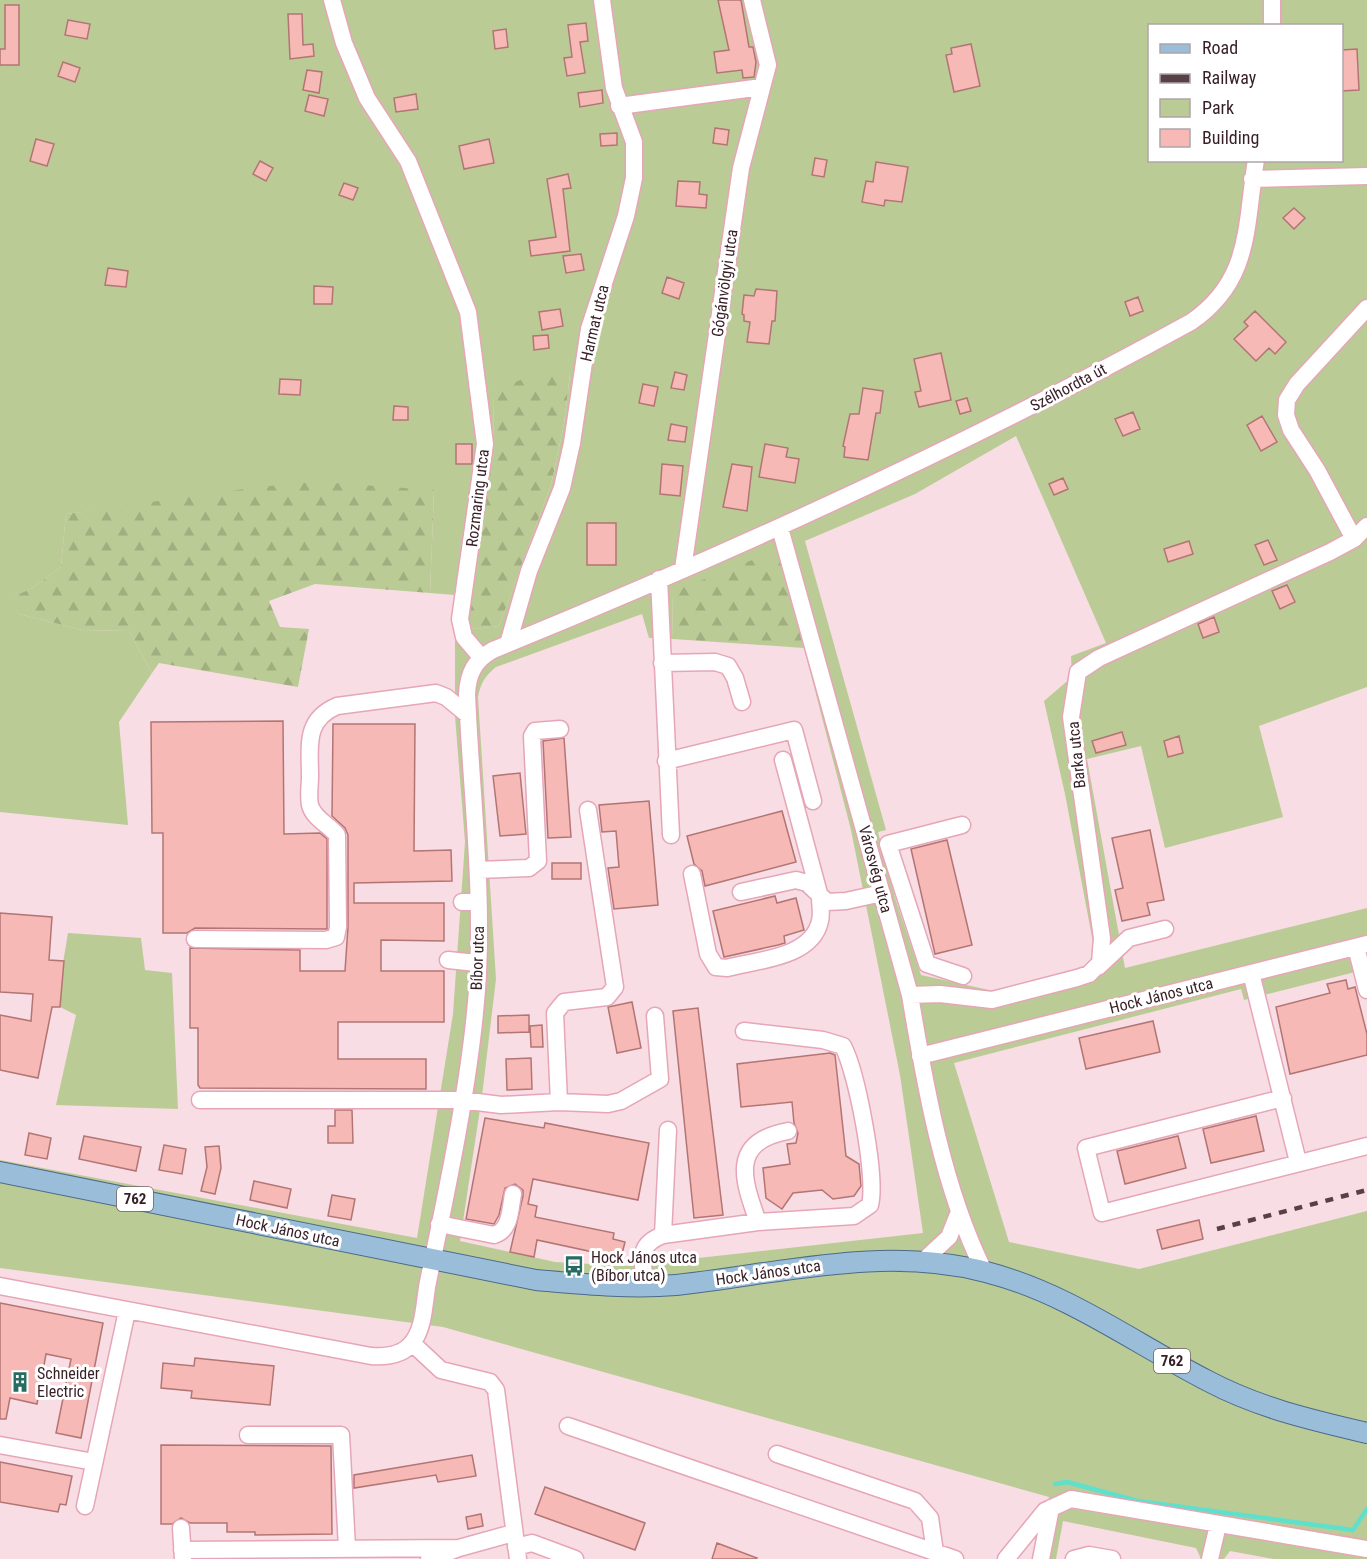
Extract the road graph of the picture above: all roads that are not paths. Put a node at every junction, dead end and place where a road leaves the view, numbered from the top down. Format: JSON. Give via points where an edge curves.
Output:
{"nodes":[{"id":1,"x":332,"y":0,"type":"edge"},
{"id":2,"x":602,"y":0,"type":"edge"},
{"id":3,"x":752,"y":0,"type":"edge"},
{"id":4,"x":1272,"y":0,"type":"edge"},
{"id":5,"x":1272,"y":24,"type":"edge"},
{"id":6,"x":762,"y":87,"type":"junction"},
{"id":7,"x":619,"y":106,"type":"junction"},
{"id":8,"x":1256,"y":162,"type":"edge"},
{"id":9,"x":1367,"y":176,"type":"edge"},
{"id":10,"x":1252,"y":179,"type":"junction"},
{"id":11,"x":1367,"y":308,"type":"edge"},
{"id":12,"x":1367,"y":526,"type":"edge"},
{"id":13,"x":780,"y":528,"type":"junction"},
{"id":14,"x":1353,"y":539,"type":"junction"},
{"id":15,"x":683,"y":569,"type":"junction"},
{"id":16,"x":659,"y":579,"type":"junction"},
{"id":17,"x":508,"y":644,"type":"junction"},
{"id":18,"x":481,"y":657,"type":"junction"},
{"id":19,"x":662,"y":663,"type":"junction"},
{"id":20,"x":742,"y":702,"type":"dead end"},
{"id":21,"x":468,"y":715,"type":"junction"},
{"id":22,"x":560,"y":729,"type":"dead end"},
{"id":23,"x":783,"y":760,"type":"dead end"},
{"id":24,"x":666,"y":761,"type":"junction"},
{"id":25,"x":813,"y":801,"type":"dead end"},
{"id":26,"x":588,"y":810,"type":"dead end"},
{"id":27,"x":962,"y":825,"type":"dead end"},
{"id":28,"x":671,"y":835,"type":"dead end"},
{"id":29,"x":895,"y":865,"type":"junction"},
{"id":30,"x":876,"y":869,"type":"junction"},
{"id":31,"x":478,"y":870,"type":"junction"},
{"id":32,"x":692,"y":874,"type":"dead end"},
{"id":33,"x":741,"y":892,"type":"dead end"},
{"id":34,"x":882,"y":893,"type":"junction"},
{"id":35,"x":820,"y":897,"type":"junction"},
{"id":36,"x":1165,"y":930,"type":"dead end"},
{"id":37,"x":195,"y":939,"type":"dead end"},
{"id":38,"x":1362,"y":945,"type":"edge"},
{"id":39,"x":448,"y":960,"type":"dead end"},
{"id":40,"x":477,"y":963,"type":"junction"},
{"id":41,"x":1095,"y":970,"type":"junction"},
{"id":42,"x":1251,"y":973,"type":"junction"},
{"id":43,"x":963,"y":976,"type":"dead end"},
{"id":44,"x":1367,"y":990,"type":"edge"},
{"id":45,"x":910,"y":995,"type":"junction"},
{"id":46,"x":655,"y":1016,"type":"dead end"},
{"id":47,"x":744,"y":1031,"type":"dead end"},
{"id":48,"x":920,"y":1056,"type":"junction"},
{"id":49,"x":1283,"y":1098,"type":"junction"},
{"id":50,"x":200,"y":1100,"type":"dead end"},
{"id":51,"x":461,"y":1100,"type":"junction"},
{"id":52,"x":558,"y":1101,"type":"junction"},
{"id":53,"x":668,"y":1130,"type":"dead end"},
{"id":54,"x":788,"y":1131,"type":"dead end"},
{"id":55,"x":1367,"y":1146,"type":"edge"},
{"id":56,"x":1298,"y":1162,"type":"junction"},
{"id":57,"x":0,"y":1172,"type":"edge"},
{"id":58,"x":513,"y":1194,"type":"dead end"},
{"id":59,"x":959,"y":1212,"type":"junction"},
{"id":60,"x":758,"y":1222,"type":"junction"},
{"id":61,"x":439,"y":1224,"type":"junction"},
{"id":62,"x":663,"y":1235,"type":"junction"},
{"id":63,"x":432,"y":1260,"type":"junction"},
{"id":64,"x":922,"y":1262,"type":"junction"},
{"id":65,"x":984,"y":1271,"type":"junction"},
{"id":66,"x":645,"y":1285,"type":"junction"},
{"id":67,"x":0,"y":1286,"type":"edge"},
{"id":68,"x":127,"y":1311,"type":"junction"},
{"id":69,"x":412,"y":1343,"type":"junction"},
{"id":70,"x":568,"y":1426,"type":"dead end"},
{"id":71,"x":1367,"y":1433,"type":"edge"},
{"id":72,"x":248,"y":1435,"type":"dead end"},
{"id":73,"x":0,"y":1445,"type":"edge"},
{"id":74,"x":777,"y":1454,"type":"dead end"},
{"id":75,"x":94,"y":1462,"type":"junction"},
{"id":76,"x":85,"y":1506,"type":"dead end"},
{"id":77,"x":1051,"y":1508,"type":"junction"},
{"id":78,"x":1218,"y":1525,"type":"junction"},
{"id":79,"x":181,"y":1528,"type":"dead end"},
{"id":80,"x":516,"y":1546,"type":"edge"},
{"id":81,"x":347,"y":1548,"type":"junction"},
{"id":82,"x":459,"y":1548,"type":"junction"},
{"id":83,"x":1367,"y":1549,"type":"edge"},
{"id":84,"x":935,"y":1552,"type":"junction"},
{"id":85,"x":182,"y":1554,"type":"edge"},
{"id":86,"x":429,"y":1559,"type":"edge"},
{"id":87,"x":575,"y":1559,"type":"edge"},
{"id":88,"x":955,"y":1559,"type":"edge"},
{"id":89,"x":1006,"y":1559,"type":"edge"},
{"id":90,"x":1041,"y":1559,"type":"edge"},
{"id":91,"x":1074,"y":1559,"type":"edge"},
{"id":92,"x":1110,"y":1559,"type":"edge"},
{"id":93,"x":1210,"y":1559,"type":"edge"}],
"edges":[{"from":1,"to":18,"type":"street","name":"Rozmaring utca","via":[[344,43],[367,98],[408,161],[468,312],[485,444],[460,618],[464,637]]},
{"from":2,"to":7,"type":"street","name":"Harmat utca"},
{"from":3,"to":6,"type":"street","name":"Gógánvölgyi utca","via":[[768,65]]},
{"from":4,"to":5,"type":"street"},
{"from":6,"to":7,"type":"street"},
{"from":6,"to":15,"type":"street","name":"Gógánvölgyi utca","via":[[741,168]]},
{"from":7,"to":17,"type":"street","name":"Harmat utca","via":[[633,142],[634,178],[626,216],[589,329],[562,488],[529,571]]},
{"from":8,"to":10,"type":"street","name":"Szélhordta út"},
{"from":9,"to":10,"type":"street"},
{"from":10,"to":13,"type":"street","name":"Szélhordta út","via":[[1243,251],[1229,285],[1210,309],[940,454]]},
{"from":11,"to":14,"type":"street","via":[[1297,384],[1287,400],[1286,415]]},
{"from":12,"to":14,"type":"street","name":"Barka utca"},
{"from":13,"to":15,"type":"street"},
{"from":13,"to":30,"type":"street","name":"Városvég utca"},
{"from":14,"to":41,"type":"street","name":"Barka utca","via":[[1099,658],[1078,672],[1071,717],[1102,938],[1102,954]]},
{"from":15,"to":16,"type":"street"},
{"from":16,"to":17,"type":"street"},
{"from":16,"to":19,"type":"street"},
{"from":17,"to":18,"type":"street"},
{"from":18,"to":21,"type":"street","name":"Bíbor utca","via":[[469,678]]},
{"from":19,"to":20,"type":"street","via":[[715,662],[728,666]]},
{"from":19,"to":24,"type":"street"},
{"from":21,"to":31,"type":"street","name":"Bíbor utca","via":[[470,835]]},
{"from":21,"to":37,"type":"street","via":[[436,693],[338,705],[325,711],[315,722],[309,739],[310,805],[316,817],[337,836],[336,937]]},
{"from":22,"to":31,"type":"street","via":[[535,731],[532,736],[538,861],[529,868]]},
{"from":23,"to":35,"type":"street"},
{"from":24,"to":25,"type":"street","via":[[794,730]]},
{"from":24,"to":28,"type":"street"},
{"from":26,"to":52,"type":"street","via":[[615,987],[607,997],[564,1002],[555,1013]]},
{"from":27,"to":29,"type":"street","via":[[888,844]]},
{"from":29,"to":30,"type":"street"},
{"from":29,"to":43,"type":"street","via":[[927,964]]},
{"from":30,"to":34,"type":"street","name":"Városvég utca"},
{"from":31,"to":40,"type":"street","name":"Bíbor utca","via":[[470,902]]},
{"from":32,"to":35,"type":"street","via":[[708,954],[716,967],[727,968],[808,944],[821,919]]},
{"from":33,"to":35,"type":"street","via":[[796,880],[807,883]]},
{"from":34,"to":35,"type":"street","via":[[835,903]]},
{"from":34,"to":45,"type":"street","name":"Városvég utca"},
{"from":36,"to":41,"type":"street","via":[[1129,938]]},
{"from":38,"to":42,"type":"street","name":"Hock János utca"},
{"from":38,"to":44,"type":"street"},
{"from":39,"to":40,"type":"street"},
{"from":40,"to":51,"type":"street","name":"Bíbor utca","via":[[476,999]]},
{"from":41,"to":45,"type":"street","via":[[992,1000]]},
{"from":42,"to":48,"type":"street","name":"Hock János utca"},
{"from":42,"to":49,"type":"street"},
{"from":45,"to":48,"type":"street","name":"Városvég utca"},
{"from":46,"to":52,"type":"street","via":[[660,1079],[608,1104]]},
{"from":47,"to":60,"type":"street","via":[[843,1046],[863,1118],[872,1192],[870,1205],[854,1216]]},
{"from":48,"to":59,"type":"street","name":"Városvég utca"},
{"from":49,"to":56,"type":"street"},
{"from":49,"to":56,"type":"street","via":[[1086,1148],[1102,1213]]},
{"from":50,"to":51,"type":"street"},
{"from":51,"to":52,"type":"street","via":[[501,1105]]},
{"from":51,"to":61,"type":"street","name":"Bíbor utca"},
{"from":53,"to":62,"type":"street"},
{"from":54,"to":60,"type":"street","via":[[758,1142],[746,1158],[744,1180]]},
{"from":55,"to":56,"type":"street"},
{"from":57,"to":63,"type":"main road","name":"Hock János utca","number":"762"},
{"from":58,"to":61,"type":"street","via":[[506,1228],[501,1233]]},
{"from":59,"to":64,"type":"street","via":[[949,1237]]},
{"from":59,"to":65,"type":"street","name":"Városvég utca"},
{"from":60,"to":62,"type":"street"},
{"from":61,"to":63,"type":"street","name":"Bíbor utca"},
{"from":62,"to":66,"type":"street","via":[[651,1240],[642,1254]]},
{"from":63,"to":66,"type":"main road","name":"Hock János utca","number":"762","via":[[536,1280]]},
{"from":63,"to":69,"type":"street","name":"Bíbor utca","via":[[419,1329]]},
{"from":64,"to":65,"type":"main road","name":"Hock János utca","number":"762"},
{"from":64,"to":66,"type":"main road","name":"Hock János utca","number":"762","via":[[862,1260],[674,1285]]},
{"from":65,"to":71,"type":"main road","name":"Hock János utca","number":"762","via":[[1065,1299],[1207,1381],[1249,1400]]},
{"from":67,"to":68,"type":"street"},
{"from":68,"to":69,"type":"street","via":[[371,1356],[394,1355]]},
{"from":68,"to":75,"type":"street"},
{"from":69,"to":80,"type":"street","via":[[441,1370],[490,1382],[496,1390]]},
{"from":70,"to":84,"type":"street"},
{"from":72,"to":81,"type":"street","via":[[341,1435]]},
{"from":73,"to":75,"type":"street"},
{"from":74,"to":84,"type":"street","via":[[915,1501],[930,1518]]},
{"from":75,"to":76,"type":"street"},
{"from":77,"to":78,"type":"street","via":[[1071,1499]]},
{"from":77,"to":89,"type":"street","via":[[1035,1519]]},
{"from":77,"to":90,"type":"street"},
{"from":78,"to":83,"type":"street"},
{"from":78,"to":93,"type":"street"},
{"from":79,"to":85,"type":"street"},
{"from":80,"to":82,"type":"street"},
{"from":80,"to":87,"type":"street","via":[[532,1543]]},
{"from":81,"to":82,"type":"street"},
{"from":81,"to":85,"type":"street"},
{"from":82,"to":86,"type":"street"},
{"from":84,"to":88,"type":"street"},
{"from":91,"to":92,"type":"street","via":[[1089,1555]]}]}
